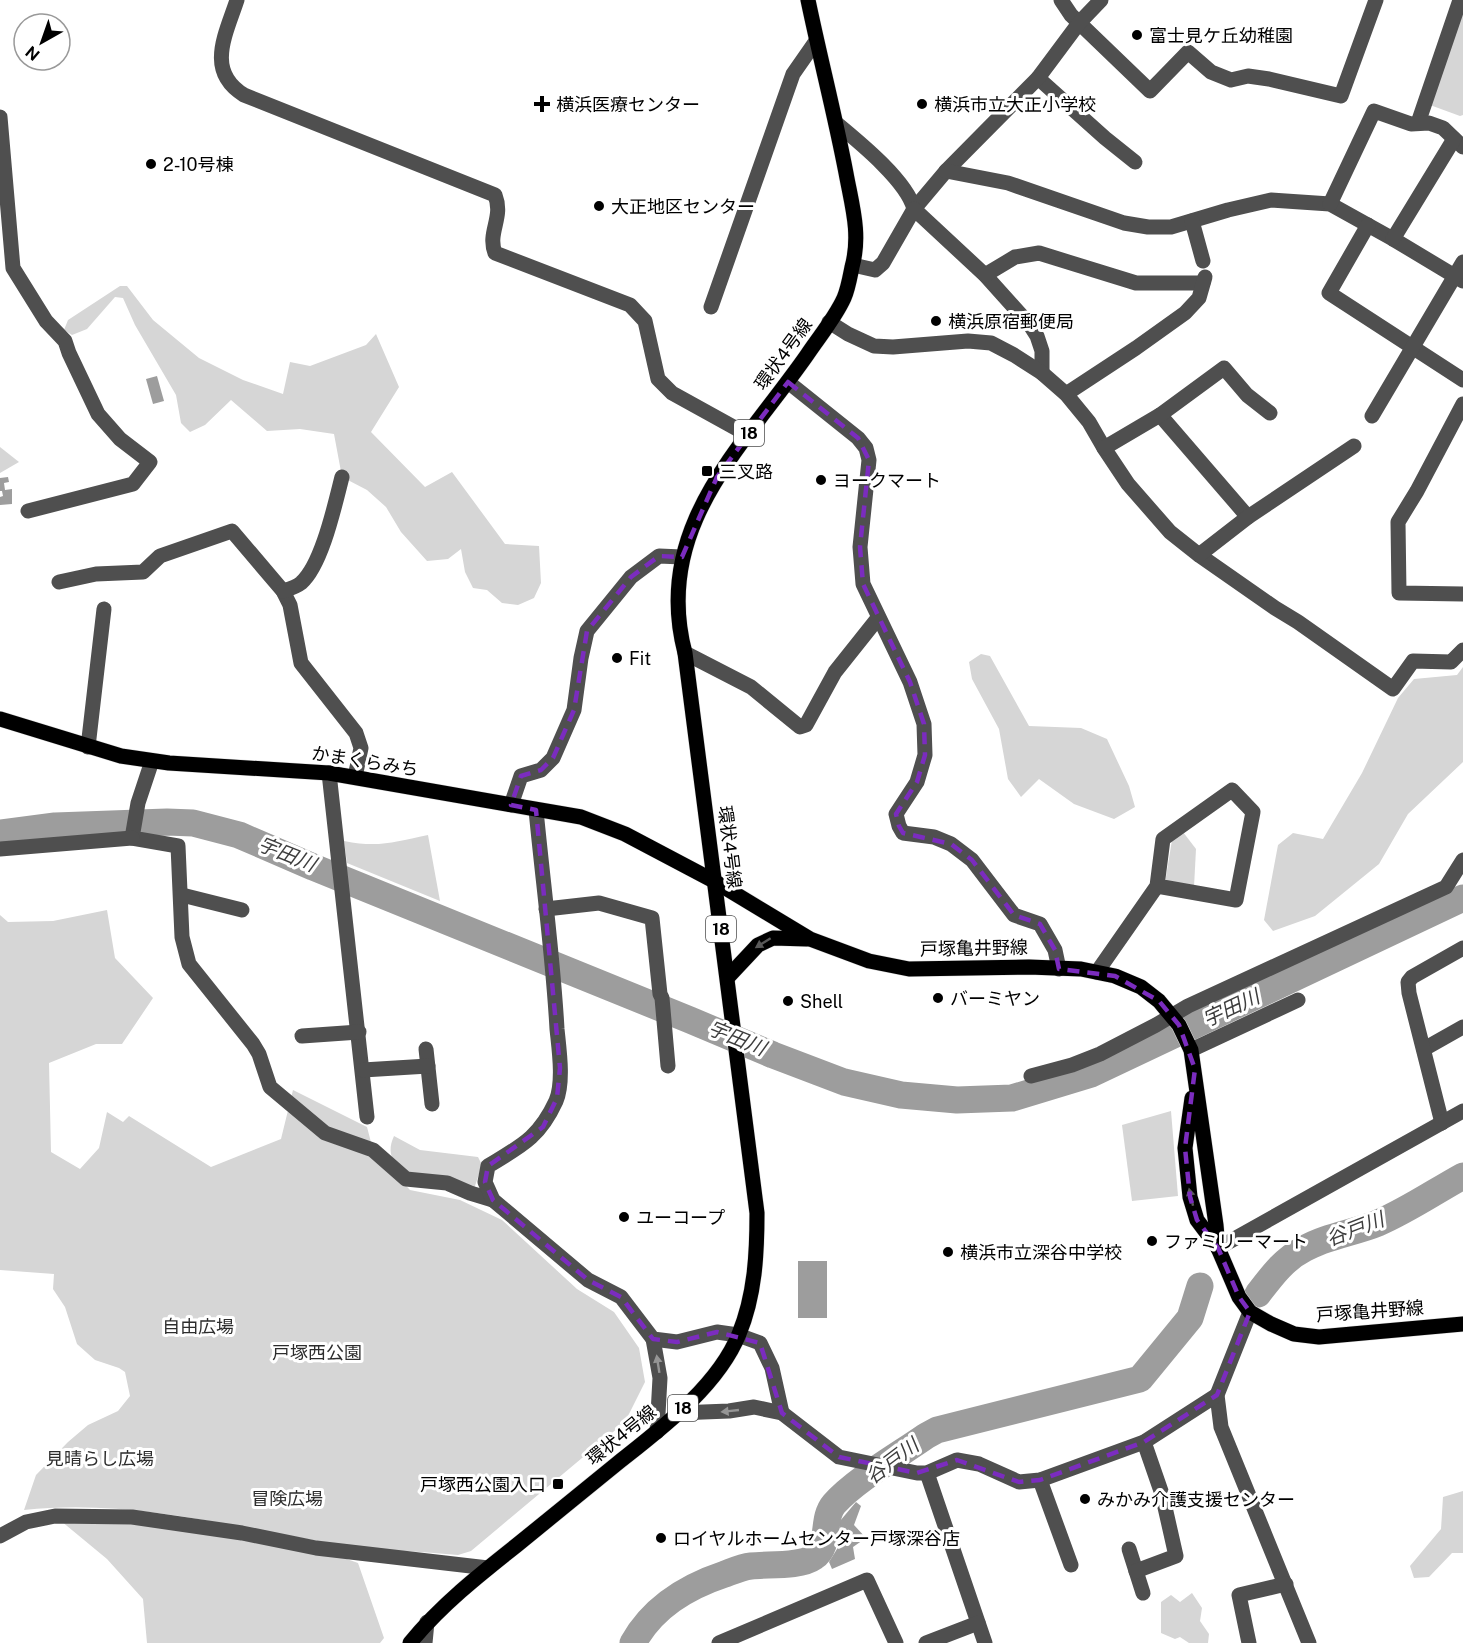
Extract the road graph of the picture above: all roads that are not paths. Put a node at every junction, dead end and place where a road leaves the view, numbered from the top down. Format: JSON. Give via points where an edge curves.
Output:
{"nodes":[{"id":1,"x":237,"y":0,"type":"edge"},
{"id":2,"x":808,"y":0,"type":"edge"},
{"id":3,"x":1061,"y":0,"type":"edge"},
{"id":4,"x":1101,"y":0,"type":"edge"},
{"id":5,"x":1376,"y":0,"type":"edge"},
{"id":6,"x":1460,"y":0,"type":"edge"},
{"id":7,"x":1079,"y":23,"type":"junction"},
{"id":8,"x":816,"y":41,"type":"junction"},
{"id":9,"x":1038,"y":78,"type":"junction"},
{"id":10,"x":0,"y":117,"type":"edge"},
{"id":11,"x":836,"y":123,"type":"junction"},
{"id":12,"x":1418,"y":123,"type":"junction"},
{"id":13,"x":1458,"y":143,"type":"edge"},
{"id":14,"x":1135,"y":162,"type":"dead end"},
{"id":15,"x":946,"y":171,"type":"junction"},
{"id":16,"x":1330,"y":204,"type":"junction"},
{"id":17,"x":914,"y":209,"type":"junction"},
{"id":18,"x":1192,"y":220,"type":"junction"},
{"id":19,"x":1368,"y":225,"type":"junction"},
{"id":20,"x":1393,"y":239,"type":"junction"},
{"id":21,"x":1203,"y":261,"type":"dead end"},
{"id":22,"x":1463,"y":262,"type":"edge"},
{"id":23,"x":853,"y":265,"type":"junction"},
{"id":24,"x":7,"y":268,"type":"edge"},
{"id":25,"x":985,"y":275,"type":"junction"},
{"id":26,"x":1459,"y":278,"type":"edge"},
{"id":27,"x":711,"y":307,"type":"dead end"},
{"id":28,"x":829,"y":322,"type":"junction"},
{"id":29,"x":1412,"y":347,"type":"junction"},
{"id":30,"x":1042,"y":373,"type":"junction"},
{"id":31,"x":1463,"y":380,"type":"edge"},
{"id":32,"x":788,"y":382,"type":"junction"},
{"id":33,"x":1066,"y":394,"type":"junction"},
{"id":34,"x":1463,"y":404,"type":"edge"},
{"id":35,"x":1270,"y":413,"type":"dead end"},
{"id":36,"x":1160,"y":415,"type":"junction"},
{"id":37,"x":1372,"y":416,"type":"dead end"},
{"id":38,"x":748,"y":435,"type":"junction"},
{"id":39,"x":1354,"y":446,"type":"dead end"},
{"id":40,"x":1104,"y":448,"type":"junction"},
{"id":41,"x":342,"y":477,"type":"dead end"},
{"id":42,"x":28,"y":511,"type":"dead end"},
{"id":43,"x":1248,"y":517,"type":"junction"},
{"id":44,"x":1199,"y":555,"type":"junction"},
{"id":45,"x":682,"y":557,"type":"junction"},
{"id":46,"x":59,"y":582,"type":"dead end"},
{"id":47,"x":283,"y":591,"type":"junction"},
{"id":48,"x":1463,"y":594,"type":"edge"},
{"id":49,"x":104,"y":609,"type":"dead end"},
{"id":50,"x":878,"y":618,"type":"junction"},
{"id":51,"x":1463,"y":650,"type":"edge"},
{"id":52,"x":685,"y":653,"type":"junction"},
{"id":53,"x":0,"y":718,"type":"edge"},
{"id":54,"x":88,"y":747,"type":"junction"},
{"id":55,"x":152,"y":761,"type":"junction"},
{"id":56,"x":329,"y":773,"type":"junction"},
{"id":57,"x":355,"y":777,"type":"junction"},
{"id":58,"x":511,"y":805,"type":"junction"},
{"id":59,"x":536,"y":810,"type":"junction"},
{"id":60,"x":133,"y":835,"type":"junction"},
{"id":61,"x":0,"y":849,"type":"edge"},
{"id":62,"x":1463,"y":860,"type":"edge"},
{"id":63,"x":714,"y":881,"type":"junction"},
{"id":64,"x":1157,"y":886,"type":"junction"},
{"id":65,"x":182,"y":895,"type":"junction"},
{"id":66,"x":546,"y":909,"type":"junction"},
{"id":67,"x":242,"y":910,"type":"dead end"},
{"id":68,"x":810,"y":939,"type":"junction"},
{"id":69,"x":1463,"y":948,"type":"edge"},
{"id":70,"x":1059,"y":969,"type":"junction"},
{"id":71,"x":1097,"y":972,"type":"junction"},
{"id":72,"x":728,"y":977,"type":"junction"},
{"id":73,"x":1298,"y":1000,"type":"dead end"},
{"id":74,"x":1176,"y":1020,"type":"junction"},
{"id":75,"x":1463,"y":1027,"type":"edge"},
{"id":76,"x":358,"y":1032,"type":"junction"},
{"id":77,"x":302,"y":1036,"type":"dead end"},
{"id":78,"x":1189,"y":1047,"type":"junction"},
{"id":79,"x":1424,"y":1048,"type":"junction"},
{"id":80,"x":426,"y":1049,"type":"dead end"},
{"id":81,"x":428,"y":1065,"type":"junction"},
{"id":82,"x":668,"y":1066,"type":"dead end"},
{"id":83,"x":363,"y":1070,"type":"junction"},
{"id":84,"x":1031,"y":1076,"type":"dead end"},
{"id":85,"x":1195,"y":1078,"type":"junction"},
{"id":86,"x":432,"y":1104,"type":"dead end"},
{"id":87,"x":1463,"y":1111,"type":"edge"},
{"id":88,"x":367,"y":1117,"type":"dead end"},
{"id":89,"x":1442,"y":1123,"type":"junction"},
{"id":90,"x":493,"y":1200,"type":"junction"},
{"id":91,"x":1218,"y":1248,"type":"junction"},
{"id":92,"x":1250,"y":1312,"type":"junction"},
{"id":93,"x":1463,"y":1324,"type":"edge"},
{"id":94,"x":738,"y":1335,"type":"junction"},
{"id":95,"x":653,"y":1339,"type":"junction"},
{"id":96,"x":1217,"y":1395,"type":"junction"},
{"id":97,"x":678,"y":1413,"type":"junction"},
{"id":98,"x":782,"y":1413,"type":"junction"},
{"id":99,"x":657,"y":1432,"type":"junction"},
{"id":100,"x":1144,"y":1442,"type":"junction"},
{"id":101,"x":927,"y":1473,"type":"junction"},
{"id":102,"x":1040,"y":1480,"type":"junction"},
{"id":103,"x":0,"y":1536,"type":"edge"},
{"id":104,"x":1129,"y":1549,"type":"dead end"},
{"id":105,"x":1071,"y":1565,"type":"dead end"},
{"id":106,"x":488,"y":1568,"type":"junction"},
{"id":107,"x":1136,"y":1571,"type":"junction"},
{"id":108,"x":1286,"y":1584,"type":"junction"},
{"id":109,"x":1143,"y":1593,"type":"dead end"},
{"id":110,"x":427,"y":1622,"type":"junction"},
{"id":111,"x":978,"y":1623,"type":"junction"},
{"id":112,"x":1304,"y":1641,"type":"edge"},
{"id":113,"x":410,"y":1643,"type":"edge"},
{"id":114,"x":425,"y":1643,"type":"edge"},
{"id":115,"x":718,"y":1643,"type":"edge"},
{"id":116,"x":896,"y":1643,"type":"edge"},
{"id":117,"x":926,"y":1643,"type":"edge"},
{"id":118,"x":985,"y":1643,"type":"edge"},
{"id":119,"x":1249,"y":1643,"type":"edge"}],
"edges":[{"from":1,"to":38,"type":"street","via":[[220,50],[223,69],[233,88],[495,195],[500,206],[492,243],[495,253],[630,305],[645,321],[658,379],[672,393]]},
{"from":2,"to":8,"type":"main road","name":"環状4号線","number":"18"},
{"from":3,"to":7,"type":"street"},
{"from":4,"to":7,"type":"street"},
{"from":5,"to":7,"type":"street","via":[[1341,96],[1269,79],[1248,76],[1231,80],[1211,72],[1188,52],[1150,91]]},
{"from":6,"to":12,"type":"street"},
{"from":7,"to":9,"type":"street"},
{"from":8,"to":11,"type":"main road","name":"環状4号線","number":"18"},
{"from":8,"to":27,"type":"street","via":[[794,74]]},
{"from":9,"to":14,"type":"street"},
{"from":9,"to":15,"type":"street"},
{"from":10,"to":24,"type":"street"},
{"from":11,"to":17,"type":"street","via":[[868,149],[911,198]]},
{"from":11,"to":23,"type":"main road","name":"環状4号線","number":"18","via":[[857,235]]},
{"from":12,"to":13,"type":"street","via":[[1443,129]]},
{"from":12,"to":16,"type":"street","via":[[1374,111]]},
{"from":13,"to":20,"type":"street"},
{"from":15,"to":17,"type":"street"},
{"from":15,"to":18,"type":"street","via":[[1008,183],[1124,223],[1160,227]]},
{"from":16,"to":18,"type":"street","via":[[1271,200]]},
{"from":16,"to":19,"type":"street"},
{"from":17,"to":23,"type":"street","via":[[883,263],[875,270]]},
{"from":17,"to":25,"type":"street"},
{"from":18,"to":21,"type":"street"},
{"from":19,"to":20,"type":"street"},
{"from":19,"to":29,"type":"street","via":[[1329,293]]},
{"from":20,"to":26,"type":"street"},
{"from":22,"to":26,"type":"street"},
{"from":23,"to":28,"type":"main road","name":"環状4号線","number":"18","via":[[844,297]]},
{"from":24,"to":42,"type":"street","via":[[65,341],[98,414],[120,439],[150,462],[133,484]]},
{"from":25,"to":30,"type":"street","via":[[1037,336]]},
{"from":25,"to":33,"type":"street","via":[[1015,257],[1039,253],[1136,283],[1204,280],[1198,298],[1185,313]]},
{"from":26,"to":29,"type":"street"},
{"from":28,"to":30,"type":"street","via":[[874,346],[992,343]]},
{"from":28,"to":32,"type":"main road","name":"環状4号線","number":"18"},
{"from":29,"to":31,"type":"street"},
{"from":29,"to":37,"type":"street"},
{"from":30,"to":33,"type":"street"},
{"from":32,"to":38,"type":"main road","name":"環状4号線","number":"18"},
{"from":32,"to":50,"type":"street","via":[[866,448],[869,460],[860,548],[862,584]]},
{"from":33,"to":40,"type":"street"},
{"from":34,"to":48,"type":"street","via":[[1398,522],[1399,593]]},
{"from":35,"to":36,"type":"street","via":[[1247,395],[1224,368]]},
{"from":36,"to":40,"type":"street"},
{"from":36,"to":43,"type":"street"},
{"from":38,"to":45,"type":"main road","name":"環状4号線","number":"18","via":[[703,501]]},
{"from":39,"to":43,"type":"street"},
{"from":40,"to":44,"type":"street","via":[[1170,532]]},
{"from":41,"to":47,"type":"street","via":[[321,549],[301,583]]},
{"from":43,"to":44,"type":"street"},
{"from":44,"to":51,"type":"street","via":[[1393,689],[1413,661],[1451,662]]},
{"from":45,"to":52,"type":"main road","name":"環状4号線","number":"18","via":[[677,586]]},
{"from":45,"to":58,"type":"street","via":[[659,556],[640,570],[587,631],[574,710],[553,758],[541,770],[521,776]]},
{"from":46,"to":47,"type":"street","via":[[96,574],[143,572],[160,556],[231,531]]},
{"from":47,"to":57,"type":"street","via":[[290,605],[301,663],[356,733],[361,748]]},
{"from":49,"to":54,"type":"street"},
{"from":50,"to":52,"type":"street","via":[[835,672],[806,725],[800,727],[751,687]]},
{"from":50,"to":70,"type":"street","via":[[910,681],[924,724],[925,755],[917,782],[896,814],[899,826],[903,833],[934,837],[951,844],[972,861],[1014,915],[1040,924],[1055,950]]},
{"from":52,"to":63,"type":"main road","name":"環状4号線","number":"18"},
{"from":53,"to":54,"type":"main road","name":"かまくらみち"},
{"from":54,"to":55,"type":"main road","name":"かまくらみち"},
{"from":55,"to":56,"type":"main road","name":"かまくらみち"},
{"from":55,"to":60,"type":"street"},
{"from":56,"to":57,"type":"main road","name":"かまくらみち"},
{"from":56,"to":76,"type":"street"},
{"from":57,"to":58,"type":"main road","name":"かまくらみち"},
{"from":58,"to":59,"type":"main road","name":"かまくらみち"},
{"from":59,"to":63,"type":"main road","name":"かまくらみち","via":[[581,817],[625,834]]},
{"from":59,"to":66,"type":"street"},
{"from":60,"to":61,"type":"street"},
{"from":60,"to":65,"type":"street","via":[[178,846]]},
{"from":62,"to":74,"type":"street","via":[[1446,887],[1188,1006]]},
{"from":63,"to":68,"type":"main road","name":"戸塚亀井野線"},
{"from":63,"to":72,"type":"main road","name":"環状4号線","number":"18"},
{"from":64,"to":64,"type":"street","via":[[1163,838],[1232,790],[1253,812],[1236,900]]},
{"from":64,"to":71,"type":"street"},
{"from":65,"to":67,"type":"street"},
{"from":65,"to":90,"type":"street","via":[[182,937],[189,964],[253,1044],[270,1087],[325,1133],[373,1150],[406,1179],[447,1183]]},
{"from":66,"to":82,"type":"street","via":[[598,903],[652,918]]},
{"from":66,"to":90,"type":"street","via":[[555,982],[560,1068],[557,1098],[543,1127],[530,1140],[488,1166],[485,1182]]},
{"from":68,"to":70,"type":"main road","name":"戸塚亀井野線","via":[[869,961],[909,969]]},
{"from":68,"to":72,"type":"main road","one_way":true,"via":[[772,938],[758,945]]},
{"from":69,"to":79,"type":"street","via":[[1408,982]]},
{"from":70,"to":71,"type":"main road","name":"戸塚亀井野線"},
{"from":71,"to":74,"type":"main road","name":"戸塚亀井野線","via":[[1140,987],[1159,1000]]},
{"from":72,"to":94,"type":"main road","name":"環状4号線","number":"18","via":[[757,1213],[754,1281]]},
{"from":73,"to":78,"type":"street"},
{"from":74,"to":78,"type":"main road","name":"戸塚亀井野線"},
{"from":74,"to":84,"type":"street","via":[[1072,1065]]},
{"from":75,"to":79,"type":"street"},
{"from":76,"to":77,"type":"street"},
{"from":76,"to":83,"type":"street"},
{"from":78,"to":85,"type":"main road","name":"戸塚亀井野線"},
{"from":79,"to":89,"type":"street"},
{"from":80,"to":81,"type":"street"},
{"from":81,"to":83,"type":"street"},
{"from":81,"to":86,"type":"street"},
{"from":83,"to":88,"type":"street"},
{"from":85,"to":91,"type":"main road","name":"戸塚亀井野線"},
{"from":91,"to":85,"type":"main road","name":"戸塚亀井野線","one_way":true,"via":[[1197,1220],[1186,1174],[1185,1148]]},
{"from":87,"to":89,"type":"street"},
{"from":89,"to":91,"type":"street"},
{"from":90,"to":95,"type":"street","via":[[588,1280],[621,1297]]},
{"from":91,"to":92,"type":"main road","name":"戸塚亀井野線","via":[[1239,1297]]},
{"from":92,"to":93,"type":"main road","name":"戸塚亀井野線","via":[[1294,1334],[1319,1337]]},
{"from":92,"to":96,"type":"street"},
{"from":94,"to":95,"type":"street","via":[[717,1332],[677,1342]]},
{"from":94,"to":97,"type":"main road","name":"環状4号線","number":"18","via":[[714,1373]]},
{"from":94,"to":98,"type":"street","via":[[760,1343],[772,1368]]},
{"from":99,"to":95,"type":"street","one_way":true,"via":[[660,1378]]},
{"from":96,"to":100,"type":"street"},
{"from":96,"to":108,"type":"street","via":[[1221,1426]]},
{"from":98,"to":97,"type":"street","one_way":true,"via":[[754,1407],[729,1412]]},
{"from":97,"to":99,"type":"main road","name":"環状4号線","number":"18"},
{"from":98,"to":101,"type":"street","via":[[839,1457]]},
{"from":99,"to":106,"type":"main road","name":"環状4号線","number":"18"},
{"from":100,"to":102,"type":"street"},
{"from":100,"to":107,"type":"street","via":[[1162,1494],[1176,1556]]},
{"from":101,"to":102,"type":"street","via":[[957,1460],[979,1464],[1019,1482]]},
{"from":101,"to":111,"type":"street"},
{"from":102,"to":105,"type":"street"},
{"from":103,"to":106,"type":"street","via":[[26,1522],[55,1516],[132,1517],[316,1548]]},
{"from":104,"to":107,"type":"street"},
{"from":106,"to":110,"type":"main road","name":"環状4号線","number":"18"},
{"from":107,"to":109,"type":"street"},
{"from":108,"to":112,"type":"street"},
{"from":108,"to":119,"type":"street","via":[[1239,1595]]},
{"from":110,"to":113,"type":"main road","name":"環状4号線","number":"18"},
{"from":110,"to":114,"type":"street"},
{"from":111,"to":117,"type":"street"},
{"from":111,"to":118,"type":"street"},
{"from":115,"to":116,"type":"street","via":[[867,1580]]}]}
